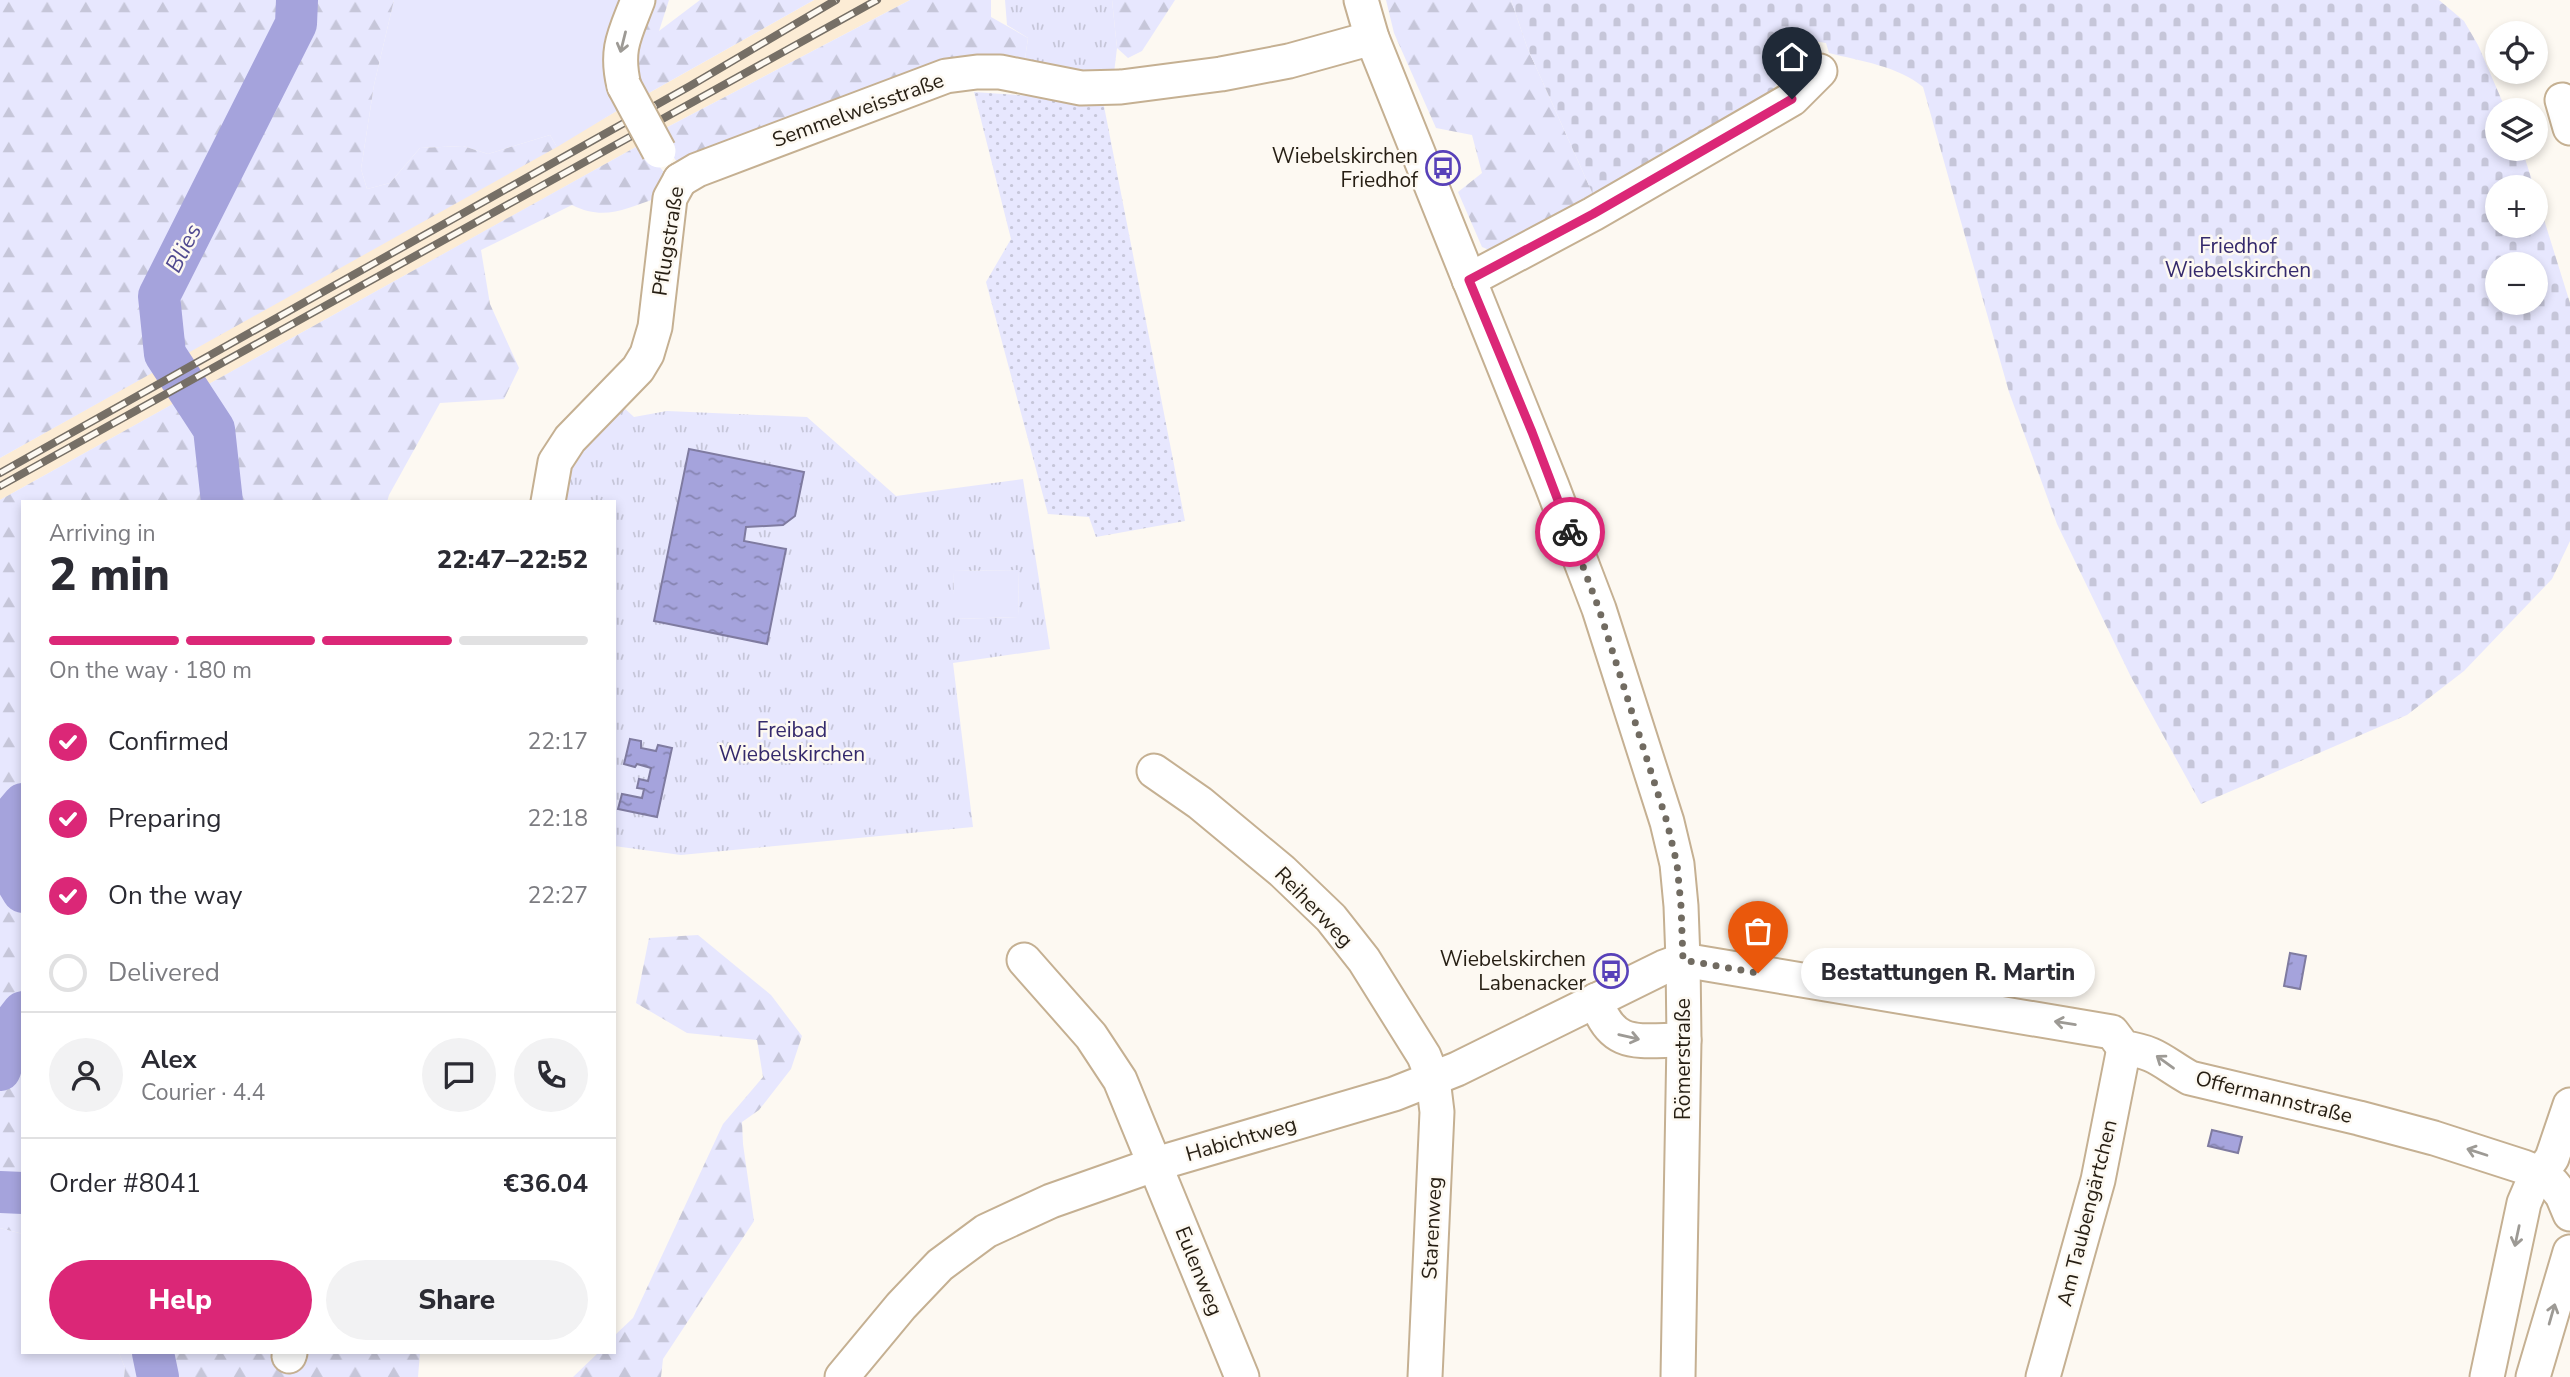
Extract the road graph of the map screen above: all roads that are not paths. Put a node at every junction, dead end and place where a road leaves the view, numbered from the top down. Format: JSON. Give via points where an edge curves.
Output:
{"nodes":[{"id":1,"x":638,"y":0,"type":"edge"},
{"id":2,"x":1361,"y":0,"type":"edge"},
{"id":3,"x":1372,"y":38,"type":"junction"},
{"id":4,"x":1820,"y":71,"type":"dead end"},
{"id":5,"x":680,"y":180,"type":"junction"},
{"id":6,"x":1469,"y":280,"type":"junction"},
{"id":7,"x":548,"y":500,"type":"edge"},
{"id":8,"x":1154,"y":771,"type":"dead end"},
{"id":9,"x":1024,"y":960,"type":"dead end"},
{"id":10,"x":1683,"y":960,"type":"junction"},
{"id":11,"x":1596,"y":1000,"type":"junction"},
{"id":12,"x":1684,"y":1040,"type":"junction"},
{"id":13,"x":2124,"y":1048,"type":"junction"},
{"id":14,"x":1433,"y":1079,"type":"junction"},
{"id":15,"x":2570,"y":1105,"type":"edge"},
{"id":16,"x":1156,"y":1164,"type":"junction"},
{"id":17,"x":2541,"y":1174,"type":"junction"},
{"id":18,"x":2570,"y":1214,"type":"edge"},
{"id":19,"x":2570,"y":1252,"type":"edge"},
{"id":20,"x":843,"y":1377,"type":"edge"},
{"id":21,"x":1242,"y":1377,"type":"edge"},
{"id":22,"x":1425,"y":1377,"type":"edge"},
{"id":23,"x":1678,"y":1377,"type":"edge"},
{"id":24,"x":2043,"y":1377,"type":"edge"},
{"id":25,"x":2487,"y":1377,"type":"edge"},
{"id":26,"x":2533,"y":1377,"type":"edge"}],
"edges":[{"from":1,"to":5,"type":"street","name":"Pflugstraße","one_way":true,"bridge":true,"via":[[622,41],[619,65],[624,86]]},
{"from":2,"to":3,"type":"street","name":"Römerstraße"},
{"from":3,"to":5,"type":"street","name":"Semmelweisstraße","via":[[1289,61],[1121,88],[1081,88],[1000,72],[946,76]]},
{"from":3,"to":6,"type":"street","name":"Römerstraße"},
{"from":4,"to":6,"type":"street","via":[[1792,99]]},
{"from":5,"to":7,"type":"street","name":"Pflugstraße","via":[[670,198],[655,327],[647,354],[555,463]]},
{"from":6,"to":10,"type":"street","name":"Römerstraße","via":[[1599,609],[1646,750],[1677,864]]},
{"from":8,"to":14,"type":"street","name":"Reiherweg","via":[[1200,803],[1331,918],[1405,1022]]},
{"from":9,"to":16,"type":"street","name":"Eulenweg","via":[[1091,1035],[1119,1080]]},
{"from":10,"to":11,"type":"street","name":"Habichtweg"},
{"from":10,"to":12,"type":"street","name":"Römerstraße"},
{"from":13,"to":10,"type":"street","name":"Offermannstraße","one_way":true,"via":[[2112,1032],[2095,1028]]},
{"from":11,"to":12,"type":"street","one_way":true,"via":[[1602,1019],[1615,1034],[1633,1040]]},
{"from":11,"to":14,"type":"street","name":"Habichtweg"},
{"from":12,"to":23,"type":"street","name":"Römerstraße"},
{"from":17,"to":13,"type":"street","name":"Offermannstraße","one_way":true,"via":[[2434,1138],[2190,1078],[2157,1056]]},
{"from":13,"to":24,"type":"street","name":"Am Taubengärtchen","via":[[2098,1181]]},
{"from":14,"to":16,"type":"street","name":"Habichtweg"},
{"from":14,"to":22,"type":"street","name":"Starenweg","via":[[1437,1112]]},
{"from":15,"to":17,"type":"street","via":[[2552,1158]]},
{"from":16,"to":20,"type":"street","name":"Habichtweg","via":[[1051,1201],[986,1231],[940,1265]]},
{"from":16,"to":21,"type":"street","name":"Eulenweg"},
{"from":17,"to":18,"type":"street","via":[[2563,1195]]},
{"from":17,"to":25,"type":"street","one_way":true,"via":[[2524,1203]]},
{"from":26,"to":19,"type":"street","one_way":true}]}
